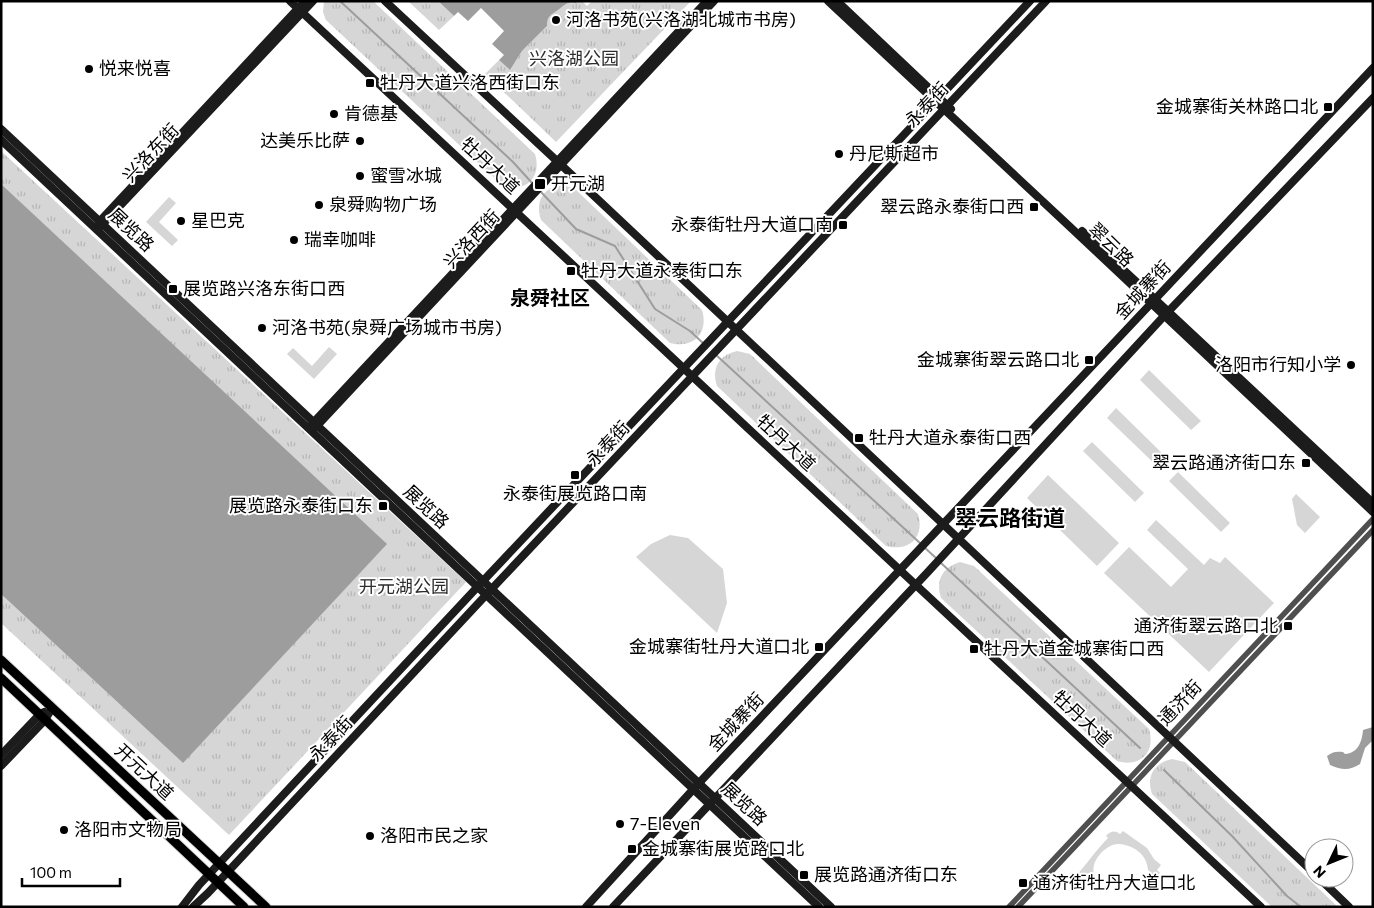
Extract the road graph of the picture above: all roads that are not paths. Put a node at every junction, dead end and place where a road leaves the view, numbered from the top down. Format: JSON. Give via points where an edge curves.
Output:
{"nodes":[{"id":1,"x":290,"y":1,"type":"edge"},
{"id":2,"x":305,"y":1,"type":"edge"},
{"id":3,"x":313,"y":1,"type":"edge"},
{"id":4,"x":385,"y":1,"type":"edge"},
{"id":5,"x":707,"y":1,"type":"edge"},
{"id":6,"x":714,"y":1,"type":"edge"},
{"id":7,"x":828,"y":1,"type":"edge"},
{"id":8,"x":837,"y":1,"type":"edge"},
{"id":9,"x":1030,"y":1,"type":"edge"},
{"id":10,"x":1046,"y":1,"type":"edge"},
{"id":11,"x":300,"y":11,"type":"junction"},
{"id":12,"x":1373,"y":68,"type":"edge"},
{"id":13,"x":1373,"y":98,"type":"edge"},
{"id":14,"x":938,"y":100,"type":"junction"},
{"id":15,"x":946,"y":107,"type":"junction"},
{"id":16,"x":1,"y":129,"type":"edge"},
{"id":17,"x":1,"y":140,"type":"edge"},
{"id":18,"x":560,"y":163,"type":"junction"},
{"id":19,"x":515,"y":210,"type":"junction"},
{"id":20,"x":100,"y":225,"type":"junction"},
{"id":21,"x":1153,"y":301,"type":"junction"},
{"id":22,"x":1166,"y":314,"type":"junction"},
{"id":23,"x":727,"y":323,"type":"junction"},
{"id":24,"x":736,"y":331,"type":"junction"},
{"id":25,"x":684,"y":369,"type":"junction"},
{"id":26,"x":692,"y":377,"type":"junction"},
{"id":27,"x":313,"y":427,"type":"junction"},
{"id":28,"x":1373,"y":503,"type":"edge"},
{"id":29,"x":1373,"y":512,"type":"edge"},
{"id":30,"x":1373,"y":519,"type":"edge"},
{"id":31,"x":943,"y":525,"type":"junction"},
{"id":32,"x":1373,"y":530,"type":"edge"},
{"id":33,"x":958,"y":539,"type":"junction"},
{"id":34,"x":900,"y":570,"type":"junction"},
{"id":35,"x":480,"y":584,"type":"junction"},
{"id":36,"x":915,"y":584,"type":"junction"},
{"id":37,"x":488,"y":592,"type":"junction"},
{"id":38,"x":1,"y":660,"type":"edge"},
{"id":39,"x":1,"y":678,"type":"edge"},
{"id":40,"x":52,"y":708,"type":"junction"},
{"id":41,"x":42,"y":717,"type":"junction"},
{"id":42,"x":1172,"y":739,"type":"junction"},
{"id":43,"x":1,"y":755,"type":"edge"},
{"id":44,"x":1,"y":766,"type":"edge"},
{"id":45,"x":1129,"y":783,"type":"junction"},
{"id":46,"x":697,"y":786,"type":"junction"},
{"id":47,"x":711,"y":800,"type":"junction"},
{"id":48,"x":219,"y":864,"type":"junction"},
{"id":49,"x":1304,"y":864,"type":"edge"},
{"id":50,"x":228,"y":872,"type":"junction"},
{"id":51,"x":209,"y":874,"type":"junction"},
{"id":52,"x":218,"y":882,"type":"junction"},
{"id":53,"x":1329,"y":888,"type":"edge"},
{"id":54,"x":182,"y":907,"type":"edge"},
{"id":55,"x":192,"y":907,"type":"edge"},
{"id":56,"x":244,"y":907,"type":"edge"},
{"id":57,"x":266,"y":907,"type":"edge"},
{"id":58,"x":586,"y":907,"type":"edge"},
{"id":59,"x":612,"y":907,"type":"edge"},
{"id":60,"x":819,"y":907,"type":"edge"},
{"id":61,"x":831,"y":907,"type":"edge"},
{"id":62,"x":1009,"y":907,"type":"edge"},
{"id":63,"x":1018,"y":907,"type":"edge"},
{"id":64,"x":1261,"y":907,"type":"edge"},
{"id":65,"x":1349,"y":907,"type":"edge"}],
"edges":[{"from":1,"to":11,"type":"main road","name":"牡丹大道"},
{"from":2,"to":11,"type":"main road","name":"兴洛东街"},
{"from":3,"to":11,"type":"main road","name":"兴洛东街"},
{"from":4,"to":18,"type":"main road"},
{"from":5,"to":18,"type":"main road","name":"兴洛西街"},
{"from":6,"to":18,"type":"main road","name":"兴洛西街"},
{"from":7,"to":14,"type":"main road","name":"翠云路"},
{"from":8,"to":14,"type":"main road","name":"翠云路"},
{"from":9,"to":14,"type":"main road","name":"永泰街"},
{"from":10,"to":15,"type":"main road","name":"永泰街"},
{"from":11,"to":19,"type":"main road","name":"牡丹大道"},
{"from":11,"to":20,"type":"main road","name":"兴洛东街"},
{"from":12,"to":21,"type":"main road","name":"金城寨街"},
{"from":13,"to":22,"type":"main road","name":"金城寨街"},
{"from":14,"to":15,"type":"main road","name":"翠云路"},
{"from":14,"to":23,"type":"main road","name":"永泰街"},
{"from":15,"to":21,"type":"main road","name":"翠云路"},
{"from":15,"to":24,"type":"main road","name":"永泰街"},
{"from":16,"to":20,"type":"main road","name":"展览路"},
{"from":17,"to":20,"type":"main road","name":"展览路"},
{"from":18,"to":19,"type":"main road","name":"兴洛西街"},
{"from":18,"to":23,"type":"main road"},
{"from":19,"to":25,"type":"main road","name":"牡丹大道"},
{"from":19,"to":27,"type":"main road","name":"兴洛西街"},
{"from":20,"to":27,"type":"main road","name":"展览路"},
{"from":21,"to":22,"type":"main road","name":"翠云路"},
{"from":21,"to":31,"type":"main road","name":"金城寨街"},
{"from":22,"to":28,"type":"main road","name":"翠云路"},
{"from":22,"to":29,"type":"main road","name":"翠云路"},
{"from":22,"to":33,"type":"main road","name":"金城寨街"},
{"from":23,"to":24,"type":"main road"},
{"from":23,"to":25,"type":"main road","name":"永泰街"},
{"from":24,"to":26,"type":"main road","name":"永泰街"},
{"from":24,"to":31,"type":"main road"},
{"from":25,"to":26,"type":"main road","name":"牡丹大道"},
{"from":25,"to":35,"type":"main road","name":"永泰街"},
{"from":26,"to":34,"type":"main road","name":"牡丹大道"},
{"from":26,"to":37,"type":"main road","name":"永泰街"},
{"from":27,"to":35,"type":"main road","name":"展览路"},
{"from":30,"to":42,"type":"street","name":"通济街"},
{"from":31,"to":33,"type":"main road"},
{"from":31,"to":34,"type":"main road","name":"金城寨街"},
{"from":32,"to":42,"type":"street","name":"通济街"},
{"from":33,"to":36,"type":"main road","name":"金城寨街"},
{"from":33,"to":42,"type":"main road"},
{"from":34,"to":36,"type":"main road","name":"牡丹大道"},
{"from":34,"to":46,"type":"main road","name":"金城寨街"},
{"from":35,"to":37,"type":"main road","name":"展览路"},
{"from":35,"to":48,"type":"main road","name":"永泰街"},
{"from":36,"to":45,"type":"main road","name":"牡丹大道"},
{"from":36,"to":47,"type":"main road","name":"金城寨街"},
{"from":37,"to":46,"type":"main road","name":"展览路"},
{"from":37,"to":50,"type":"main road","name":"永泰街"},
{"from":38,"to":40,"type":"main road","name":"开元大道"},
{"from":39,"to":41,"type":"main road","name":"开元大道"},
{"from":40,"to":41,"type":"main road"},
{"from":40,"to":48,"type":"main road","name":"开元大道"},
{"from":41,"to":43,"type":"main road"},
{"from":41,"to":44,"type":"main road"},
{"from":41,"to":51,"type":"main road","name":"开元大道"},
{"from":42,"to":45,"type":"street","name":"通济街"},
{"from":42,"to":49,"type":"main road"},
{"from":45,"to":62,"type":"street","name":"通济街"},
{"from":45,"to":63,"type":"street","name":"通济街"},
{"from":45,"to":64,"type":"main road","name":"牡丹大道"},
{"from":46,"to":47,"type":"main road","name":"展览路"},
{"from":46,"to":58,"type":"main road","name":"金城寨街"},
{"from":47,"to":59,"type":"main road","name":"金城寨街"},
{"from":47,"to":60,"type":"main road","name":"展览路"},
{"from":47,"to":61,"type":"main road","name":"展览路"},
{"from":48,"to":50,"type":"main road","name":"开元大道"},
{"from":48,"to":51,"type":"main road","name":"永泰街"},
{"from":50,"to":52,"type":"main road","name":"永泰街"},
{"from":50,"to":57,"type":"main road","name":"开元大道"},
{"from":51,"to":52,"type":"main road","name":"开元大道"},
{"from":51,"to":54,"type":"main road","name":"永泰街"},
{"from":52,"to":55,"type":"main road","name":"永泰街"},
{"from":52,"to":56,"type":"main road","name":"开元大道"},
{"from":53,"to":65,"type":"main road"}]}
